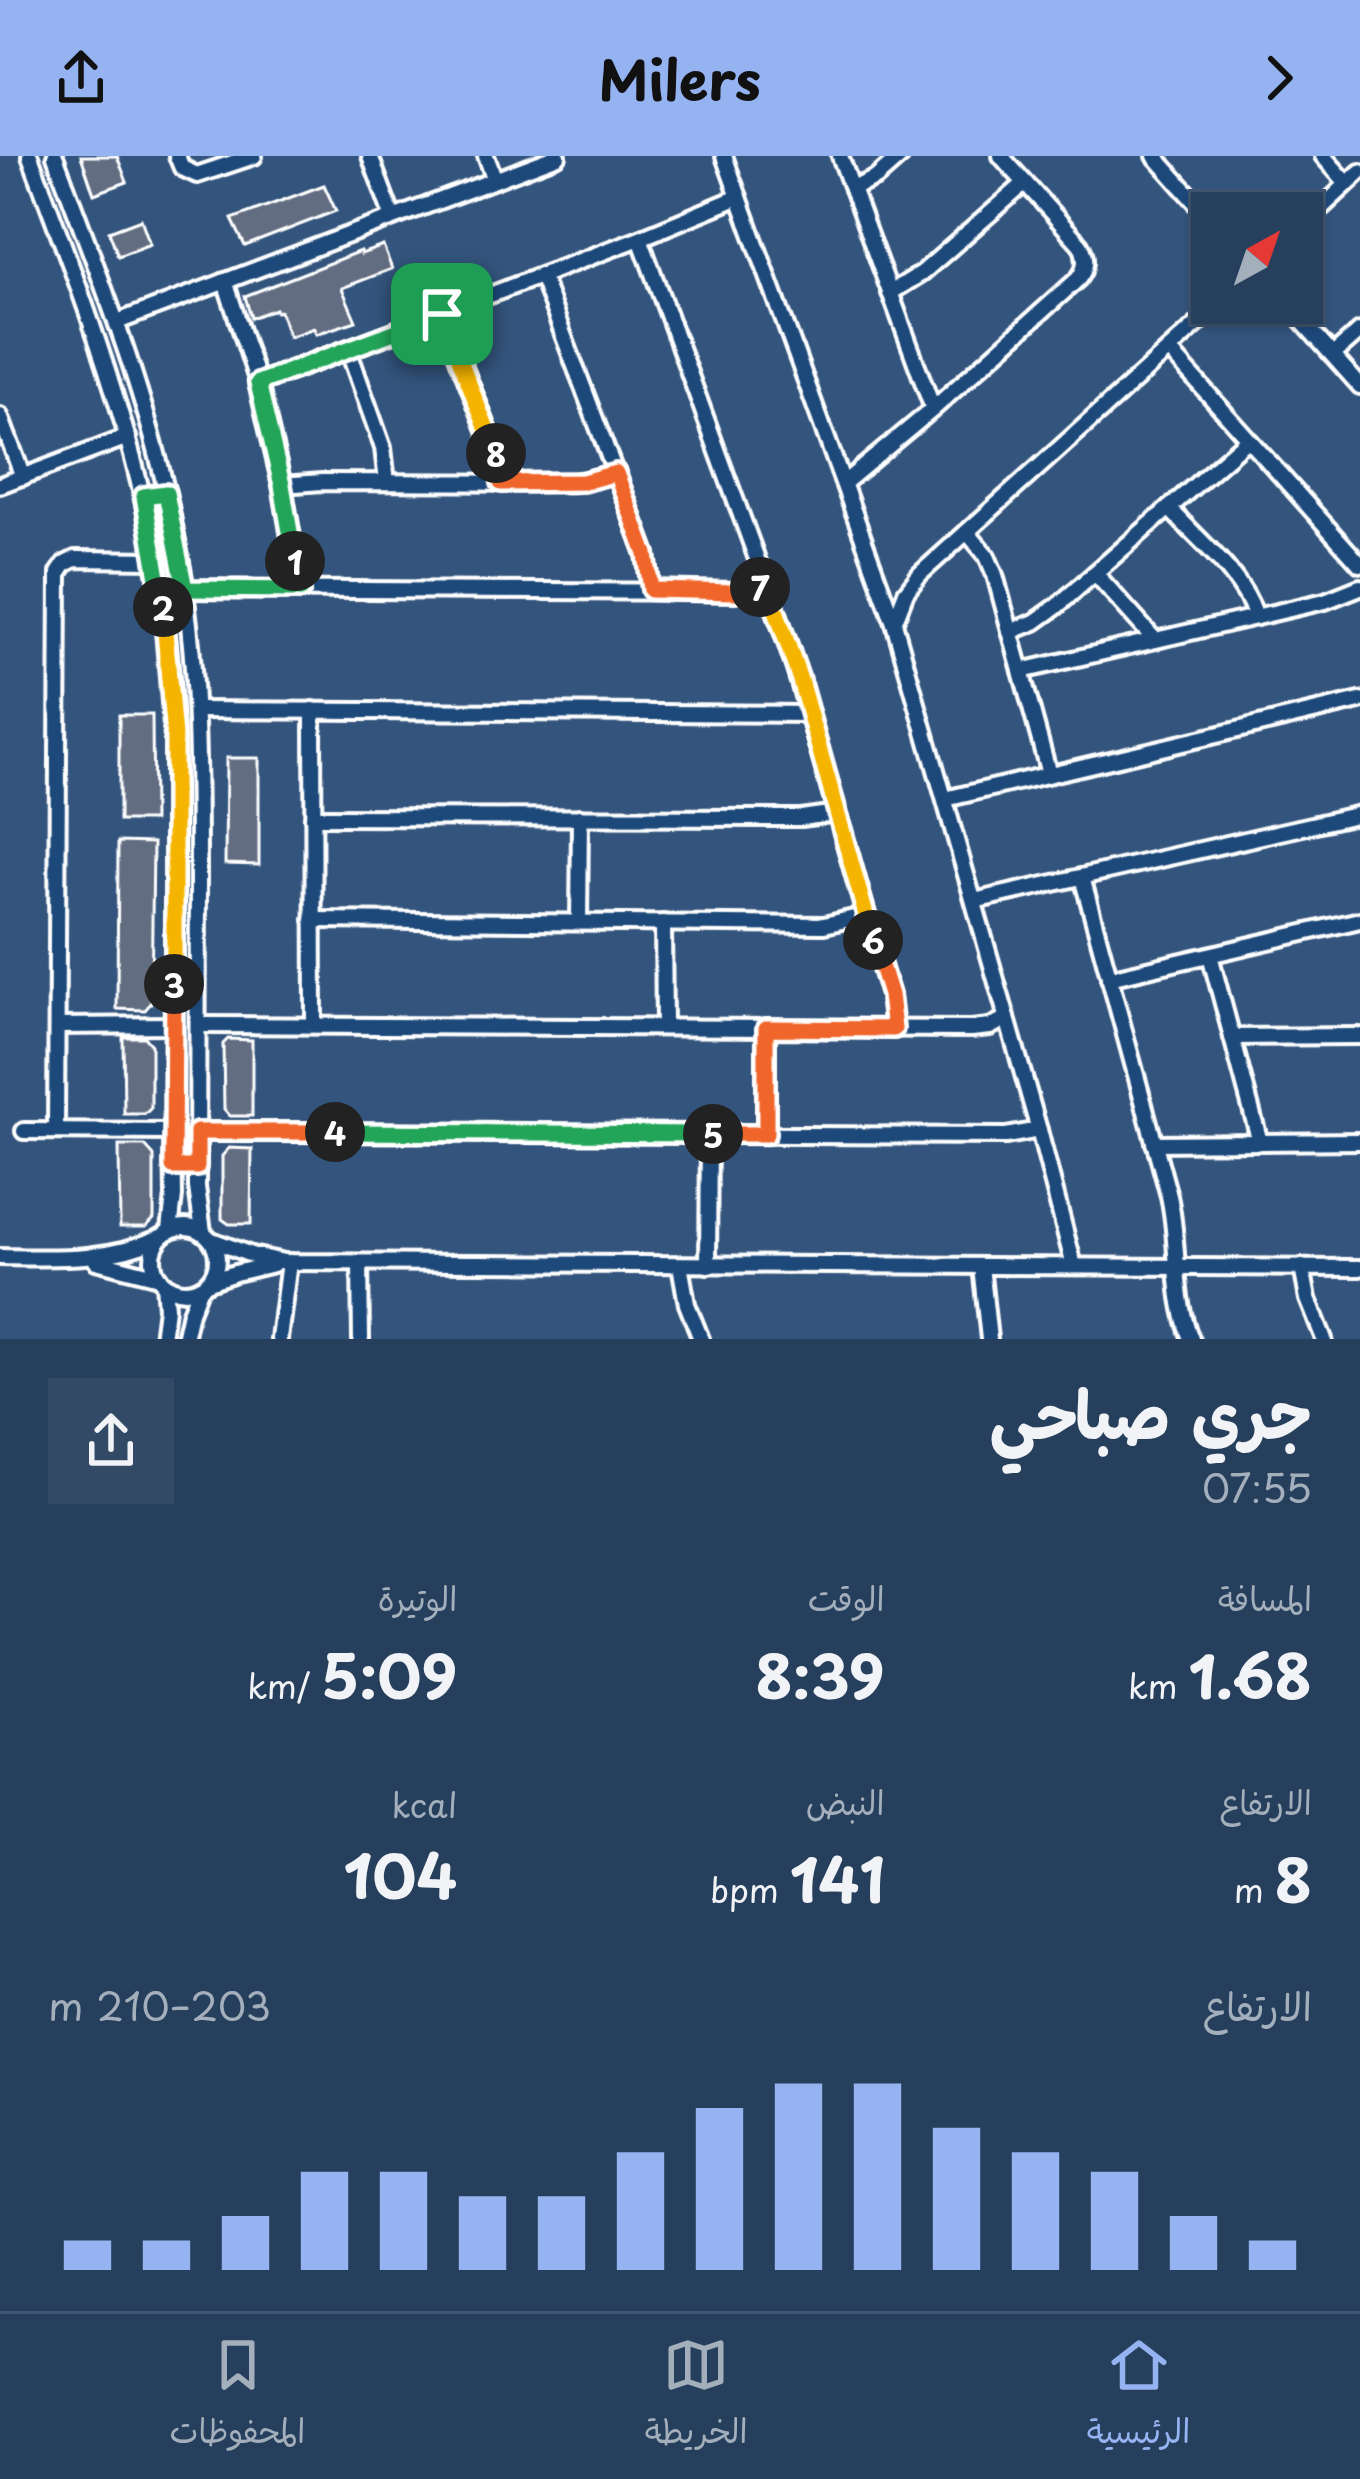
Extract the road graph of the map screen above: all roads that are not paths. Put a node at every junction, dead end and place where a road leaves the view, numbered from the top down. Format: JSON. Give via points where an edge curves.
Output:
{"nodes":[{"id":1,"x":30,"y":156,"type":"edge"},
{"id":2,"x":55,"y":156,"type":"edge"},
{"id":3,"x":177,"y":156,"type":"edge"},
{"id":4,"x":254,"y":156,"type":"edge"},
{"id":5,"x":370,"y":156,"type":"edge"},
{"id":6,"x":486,"y":156,"type":"edge"},
{"id":7,"x":558,"y":156,"type":"edge"},
{"id":8,"x":724,"y":156,"type":"edge"},
{"id":9,"x":840,"y":156,"type":"edge"},
{"id":10,"x":901,"y":156,"type":"edge"},
{"id":11,"x":1001,"y":156,"type":"edge"},
{"id":12,"x":1155,"y":156,"type":"edge"},
{"id":13,"x":1323,"y":156,"type":"edge"},
{"id":14,"x":1360,"y":172,"type":"edge"},
{"id":15,"x":496,"y":179,"type":"junction"},
{"id":16,"x":1025,"y":183,"type":"junction"},
{"id":17,"x":1347,"y":183,"type":"junction"},
{"id":18,"x":852,"y":189,"type":"junction"},
{"id":19,"x":739,"y":196,"type":"junction"},
{"id":20,"x":1191,"y":196,"type":"edge"},
{"id":21,"x":1323,"y":206,"type":"edge"},
{"id":22,"x":394,"y":218,"type":"junction"},
{"id":23,"x":640,"y":238,"type":"junction"},
{"id":24,"x":541,"y":276,"type":"junction"},
{"id":25,"x":225,"y":281,"type":"junction"},
{"id":26,"x":890,"y":293,"type":"junction"},
{"id":27,"x":442,"y":314,"type":"junction"},
{"id":28,"x":117,"y":322,"type":"junction"},
{"id":29,"x":1198,"y":324,"type":"edge"},
{"id":30,"x":1305,"y":324,"type":"edge"},
{"id":31,"x":1360,"y":331,"type":"edge"},
{"id":32,"x":348,"y":350,"type":"junction"},
{"id":33,"x":1169,"y":350,"type":"junction"},
{"id":34,"x":1333,"y":355,"type":"junction"},
{"id":35,"x":258,"y":383,"type":"junction"},
{"id":36,"x":1360,"y":386,"type":"edge"},
{"id":37,"x":933,"y":410,"type":"junction"},
{"id":38,"x":0,"y":416,"type":"edge"},
{"id":39,"x":128,"y":437,"type":"junction"},
{"id":40,"x":1248,"y":439,"type":"junction"},
{"id":41,"x":616,"y":473,"type":"junction"},
{"id":42,"x":23,"y":477,"type":"junction"},
{"id":43,"x":387,"y":482,"type":"junction"},
{"id":44,"x":501,"y":483,"type":"junction"},
{"id":45,"x":844,"y":483,"type":"junction"},
{"id":46,"x":0,"y":485,"type":"edge"},
{"id":47,"x":282,"y":485,"type":"junction"},
{"id":48,"x":166,"y":493,"type":"junction"},
{"id":49,"x":144,"y":496,"type":"junction"},
{"id":50,"x":1169,"y":508,"type":"junction"},
{"id":51,"x":967,"y":532,"type":"junction"},
{"id":52,"x":156,"y":560,"type":"junction"},
{"id":53,"x":1360,"y":564,"type":"edge"},
{"id":54,"x":1095,"y":573,"type":"junction"},
{"id":55,"x":767,"y":584,"type":"junction"},
{"id":56,"x":1360,"y":587,"type":"edge"},
{"id":57,"x":185,"y":589,"type":"junction"},
{"id":58,"x":301,"y":590,"type":"junction"},
{"id":59,"x":651,"y":590,"type":"junction"},
{"id":60,"x":1256,"y":617,"type":"junction"},
{"id":61,"x":894,"y":623,"type":"junction"},
{"id":62,"x":1010,"y":632,"type":"junction"},
{"id":63,"x":1155,"y":640,"type":"junction"},
{"id":64,"x":1021,"y":671,"type":"junction"},
{"id":65,"x":1360,"y":700,"type":"edge"},
{"id":66,"x":198,"y":710,"type":"junction"},
{"id":67,"x":313,"y":710,"type":"junction"},
{"id":68,"x":810,"y":714,"type":"junction"},
{"id":69,"x":1049,"y":774,"type":"junction"},
{"id":70,"x":945,"y":799,"type":"junction"},
{"id":71,"x":837,"y":813,"type":"junction"},
{"id":72,"x":1360,"y":814,"type":"edge"},
{"id":73,"x":313,"y":817,"type":"junction"},
{"id":74,"x":580,"y":818,"type":"junction"},
{"id":75,"x":1082,"y":877,"type":"junction"},
{"id":76,"x":974,"y":901,"type":"junction"},
{"id":77,"x":866,"y":915,"type":"junction"},
{"id":78,"x":314,"y":920,"type":"junction"},
{"id":79,"x":1360,"y":920,"type":"edge"},
{"id":80,"x":579,"y":922,"type":"junction"},
{"id":81,"x":663,"y":923,"type":"junction"},
{"id":82,"x":1210,"y":955,"type":"junction"},
{"id":83,"x":1109,"y":978,"type":"junction"},
{"id":84,"x":1007,"y":1018,"type":"junction"},
{"id":85,"x":198,"y":1024,"type":"junction"},
{"id":86,"x":174,"y":1025,"type":"junction"},
{"id":87,"x":314,"y":1025,"type":"junction"},
{"id":88,"x":57,"y":1026,"type":"junction"},
{"id":89,"x":664,"y":1027,"type":"junction"},
{"id":90,"x":766,"y":1028,"type":"junction"},
{"id":91,"x":894,"y":1029,"type":"junction"},
{"id":92,"x":1232,"y":1036,"type":"junction"},
{"id":93,"x":1360,"y":1036,"type":"edge"},
{"id":94,"x":1039,"y":1130,"type":"junction"},
{"id":95,"x":23,"y":1131,"type":"dead end"},
{"id":96,"x":56,"y":1131,"type":"junction"},
{"id":97,"x":173,"y":1132,"type":"junction"},
{"id":98,"x":197,"y":1132,"type":"junction"},
{"id":99,"x":709,"y":1134,"type":"junction"},
{"id":100,"x":766,"y":1134,"type":"junction"},
{"id":101,"x":1360,"y":1141,"type":"edge"},
{"id":102,"x":1154,"y":1142,"type":"junction"},
{"id":103,"x":1260,"y":1142,"type":"junction"},
{"id":104,"x":173,"y":1167,"type":"junction"},
{"id":105,"x":197,"y":1167,"type":"junction"},
{"id":106,"x":165,"y":1234,"type":"junction"},
{"id":107,"x":207,"y":1236,"type":"junction"},
{"id":108,"x":0,"y":1257,"type":"edge"},
{"id":109,"x":79,"y":1258,"type":"junction"},
{"id":110,"x":287,"y":1262,"type":"junction"},
{"id":111,"x":360,"y":1263,"type":"junction"},
{"id":112,"x":680,"y":1265,"type":"junction"},
{"id":113,"x":708,"y":1265,"type":"junction"},
{"id":114,"x":981,"y":1266,"type":"junction"},
{"id":115,"x":1074,"y":1266,"type":"junction"},
{"id":116,"x":1177,"y":1267,"type":"junction"},
{"id":117,"x":1302,"y":1267,"type":"junction"},
{"id":118,"x":1360,"y":1268,"type":"edge"},
{"id":119,"x":161,"y":1280,"type":"junction"},
{"id":120,"x":204,"y":1285,"type":"junction"},
{"id":121,"x":162,"y":1339,"type":"edge"},
{"id":122,"x":184,"y":1339,"type":"edge"},
{"id":123,"x":279,"y":1339,"type":"edge"},
{"id":124,"x":362,"y":1339,"type":"edge"},
{"id":125,"x":701,"y":1339,"type":"edge"},
{"id":126,"x":988,"y":1339,"type":"edge"},
{"id":127,"x":1191,"y":1339,"type":"edge"},
{"id":128,"x":1324,"y":1339,"type":"edge"}],
"edges":[{"from":1,"to":39,"type":"street"},
{"from":2,"to":28,"type":"street"},
{"from":3,"to":4,"type":"street","via":[[197,175]]},
{"from":5,"to":22,"type":"street"},
{"from":6,"to":15,"type":"street"},
{"from":7,"to":15,"type":"street"},
{"from":8,"to":19,"type":"street"},
{"from":9,"to":18,"type":"street"},
{"from":10,"to":18,"type":"street"},
{"from":11,"to":16,"type":"street"},
{"from":12,"to":20,"type":"street"},
{"from":13,"to":17,"type":"street"},
{"from":14,"to":17,"type":"street"},
{"from":15,"to":22,"type":"street"},
{"from":16,"to":26,"type":"street"},
{"from":16,"to":37,"type":"street","via":[[1080,244],[1084,270]]},
{"from":17,"to":21,"type":"street"},
{"from":18,"to":26,"type":"street"},
{"from":19,"to":23,"type":"street"},
{"from":19,"to":45,"type":"street"},
{"from":22,"to":25,"type":"street"},
{"from":23,"to":24,"type":"street"},
{"from":23,"to":55,"type":"street"},
{"from":24,"to":27,"type":"street"},
{"from":24,"to":41,"type":"street"},
{"from":25,"to":28,"type":"street"},
{"from":25,"to":35,"type":"street"},
{"from":26,"to":37,"type":"street"},
{"from":27,"to":32,"type":"street"},
{"from":27,"to":44,"type":"street","via":[[491,436]]},
{"from":28,"to":48,"type":"street"},
{"from":29,"to":33,"type":"street"},
{"from":30,"to":34,"type":"street"},
{"from":31,"to":34,"type":"street"},
{"from":32,"to":35,"type":"street"},
{"from":32,"to":43,"type":"street"},
{"from":33,"to":40,"type":"street"},
{"from":33,"to":51,"type":"street"},
{"from":34,"to":36,"type":"street"},
{"from":35,"to":47,"type":"street"},
{"from":37,"to":45,"type":"street"},
{"from":38,"to":42,"type":"street"},
{"from":39,"to":42,"type":"street"},
{"from":39,"to":49,"type":"street"},
{"from":40,"to":50,"type":"street"},
{"from":40,"to":53,"type":"street"},
{"from":41,"to":44,"type":"street","via":[[583,482]]},
{"from":41,"to":59,"type":"street"},
{"from":42,"to":46,"type":"street"},
{"from":43,"to":44,"type":"street"},
{"from":43,"to":47,"type":"street"},
{"from":45,"to":61,"type":"street"},
{"from":47,"to":58,"type":"street"},
{"from":48,"to":49,"type":"street"},
{"from":48,"to":57,"type":"street"},
{"from":49,"to":52,"type":"street"},
{"from":50,"to":54,"type":"street"},
{"from":50,"to":60,"type":"street","via":[[1237,581]]},
{"from":51,"to":61,"type":"street","via":[[912,583]]},
{"from":51,"to":62,"type":"street","via":[[992,566]]},
{"from":52,"to":86,"type":"street","via":[[174,738]]},
{"from":52,"to":88,"type":"street","via":[[75,559],[59,573]]},
{"from":54,"to":62,"type":"street","via":[[1046,616]]},
{"from":54,"to":63,"type":"street"},
{"from":55,"to":59,"type":"street","via":[[735,592]]},
{"from":55,"to":68,"type":"street"},
{"from":56,"to":60,"type":"street"},
{"from":57,"to":58,"type":"street"},
{"from":57,"to":66,"type":"street"},
{"from":58,"to":59,"type":"street"},
{"from":60,"to":63,"type":"street"},
{"from":61,"to":70,"type":"street"},
{"from":62,"to":64,"type":"street"},
{"from":63,"to":64,"type":"street"},
{"from":64,"to":69,"type":"street"},
{"from":65,"to":69,"type":"street"},
{"from":66,"to":67,"type":"street"},
{"from":66,"to":85,"type":"street"},
{"from":67,"to":68,"type":"street"},
{"from":67,"to":73,"type":"street"},
{"from":68,"to":71,"type":"street"},
{"from":69,"to":70,"type":"street"},
{"from":70,"to":76,"type":"street"},
{"from":71,"to":74,"type":"street"},
{"from":71,"to":77,"type":"street"},
{"from":72,"to":75,"type":"street"},
{"from":73,"to":74,"type":"street"},
{"from":73,"to":78,"type":"street"},
{"from":74,"to":80,"type":"street"},
{"from":75,"to":76,"type":"street"},
{"from":75,"to":83,"type":"street"},
{"from":76,"to":84,"type":"street"},
{"from":77,"to":81,"type":"street","via":[[824,925]]},
{"from":77,"to":91,"type":"street"},
{"from":78,"to":80,"type":"street"},
{"from":78,"to":87,"type":"street"},
{"from":79,"to":82,"type":"street"},
{"from":80,"to":81,"type":"street"},
{"from":81,"to":89,"type":"street"},
{"from":82,"to":83,"type":"street"},
{"from":82,"to":92,"type":"street"},
{"from":83,"to":102,"type":"street"},
{"from":84,"to":91,"type":"street","via":[[980,1028]]},
{"from":84,"to":94,"type":"street"},
{"from":85,"to":87,"type":"street"},
{"from":85,"to":98,"type":"street"},
{"from":86,"to":88,"type":"street"},
{"from":86,"to":97,"type":"street"},
{"from":87,"to":89,"type":"street"},
{"from":88,"to":96,"type":"street"},
{"from":89,"to":90,"type":"street"},
{"from":90,"to":91,"type":"street"},
{"from":90,"to":100,"type":"street"},
{"from":92,"to":93,"type":"street"},
{"from":92,"to":103,"type":"street"},
{"from":94,"to":100,"type":"street"},
{"from":94,"to":115,"type":"street"},
{"from":95,"to":96,"type":"street"},
{"from":96,"to":97,"type":"street"},
{"from":97,"to":104,"type":"street"},
{"from":98,"to":99,"type":"street"},
{"from":98,"to":105,"type":"street"},
{"from":99,"to":100,"type":"street"},
{"from":99,"to":113,"type":"street"},
{"from":101,"to":103,"type":"street"},
{"from":102,"to":103,"type":"street"},
{"from":102,"to":116,"type":"street"},
{"from":104,"to":105,"type":"street"},
{"from":104,"to":106,"type":"street"},
{"from":105,"to":107,"type":"street"},
{"from":106,"to":107,"type":"street","via":[[183,1226]]},
{"from":106,"to":109,"type":"street"},
{"from":106,"to":119,"type":"street","via":[[153,1257]]},
{"from":107,"to":110,"type":"street"},
{"from":107,"to":120,"type":"street","via":[[218,1263]]},
{"from":108,"to":109,"type":"street"},
{"from":109,"to":119,"type":"street"},
{"from":110,"to":111,"type":"street"},
{"from":110,"to":120,"type":"street"},
{"from":110,"to":123,"type":"street"},
{"from":111,"to":112,"type":"street"},
{"from":111,"to":124,"type":"street"},
{"from":112,"to":113,"type":"street"},
{"from":112,"to":125,"type":"street"},
{"from":113,"to":114,"type":"street"},
{"from":114,"to":115,"type":"street"},
{"from":114,"to":126,"type":"street"},
{"from":115,"to":116,"type":"street"},
{"from":116,"to":117,"type":"street"},
{"from":116,"to":127,"type":"street"},
{"from":117,"to":118,"type":"street"},
{"from":117,"to":128,"type":"street"},
{"from":119,"to":120,"type":"street","via":[[182,1291]]},
{"from":119,"to":121,"type":"street"},
{"from":120,"to":122,"type":"street"}]}
